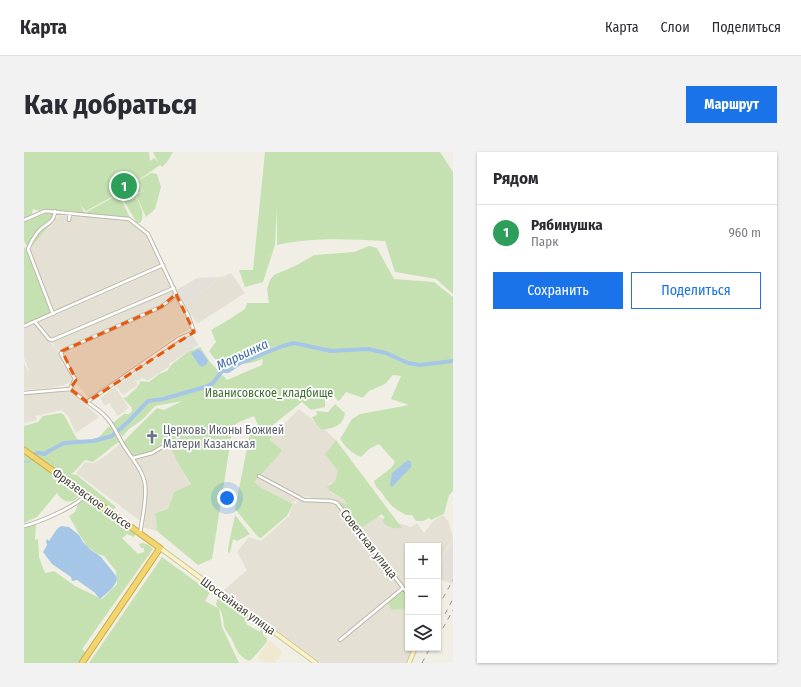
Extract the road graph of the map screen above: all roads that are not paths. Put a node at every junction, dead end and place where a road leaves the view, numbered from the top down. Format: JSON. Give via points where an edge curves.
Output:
{"nodes":[{"id":1,"x":55,"y":212,"type":"junction"},
{"id":2,"x":70,"y":213,"type":"junction"},
{"id":3,"x":24,"y":220,"type":"edge"},
{"id":4,"x":70,"y":220,"type":"dead end"},
{"id":5,"x":163,"y":266,"type":"junction"},
{"id":6,"x":174,"y":288,"type":"junction"},
{"id":7,"x":176,"y":294,"type":"junction"},
{"id":8,"x":53,"y":314,"type":"junction"},
{"id":9,"x":35,"y":322,"type":"junction"},
{"id":10,"x":24,"y":326,"type":"edge"},
{"id":11,"x":70,"y":389,"type":"junction"},
{"id":12,"x":24,"y":393,"type":"edge"},
{"id":13,"x":87,"y":402,"type":"junction"},
{"id":14,"x":162,"y":447,"type":"dead end"},
{"id":15,"x":24,"y":450,"type":"edge"},
{"id":16,"x":132,"y":458,"type":"junction"},
{"id":17,"x":259,"y":476,"type":"dead end"},
{"id":18,"x":86,"y":494,"type":"junction"},
{"id":19,"x":24,"y":526,"type":"edge"},
{"id":20,"x":140,"y":534,"type":"junction"},
{"id":21,"x":160,"y":548,"type":"junction"},
{"id":22,"x":403,"y":588,"type":"junction"},
{"id":23,"x":405,"y":590,"type":"edge"},
{"id":24,"x":340,"y":640,"type":"dead end"},
{"id":25,"x":414,"y":651,"type":"edge"},
{"id":26,"x":82,"y":663,"type":"edge"},
{"id":27,"x":316,"y":663,"type":"edge"},
{"id":28,"x":409,"y":663,"type":"edge"}],
"edges":[{"from":1,"to":2,"type":"street"},
{"from":1,"to":3,"type":"street","via":[[45,211]]},
{"from":1,"to":8,"type":"street","via":[[52,221],[37,233],[28,249]]},
{"from":2,"to":4,"type":"street"},
{"from":2,"to":5,"type":"street","via":[[130,220],[148,234]]},
{"from":5,"to":6,"type":"street"},
{"from":5,"to":8,"type":"street"},
{"from":6,"to":7,"type":"street"},
{"from":6,"to":9,"type":"street","via":[[52,340]]},
{"from":7,"to":11,"type":"street","via":[[161,307],[62,351],[61,354],[75,379]]},
{"from":7,"to":13,"type":"street","via":[[194,332],[178,340]]},
{"from":8,"to":9,"type":"street"},
{"from":9,"to":10,"type":"street"},
{"from":11,"to":12,"type":"street"},
{"from":11,"to":13,"type":"street"},
{"from":13,"to":16,"type":"street","via":[[104,414]]},
{"from":14,"to":16,"type":"street","via":[[152,453]]},
{"from":15,"to":18,"type":"highway","name":"Фрязевское шоссе"},
{"from":16,"to":20,"type":"street","via":[[145,484]]},
{"from":17,"to":22,"type":"street","name":"Советская улица","via":[[304,500],[337,503]]},
{"from":18,"to":19,"type":"street","via":[[77,502],[49,517]]},
{"from":18,"to":20,"type":"highway","name":"Фрязевское шоссе"},
{"from":20,"to":21,"type":"highway","name":"Фрязевское шоссе"},
{"from":21,"to":26,"type":"highway"},
{"from":21,"to":27,"type":"street","name":"Шоссейная улица"},
{"from":22,"to":23,"type":"street","name":"Советская улица"},
{"from":22,"to":24,"type":"street"},
{"from":25,"to":28,"type":"street"}]}
